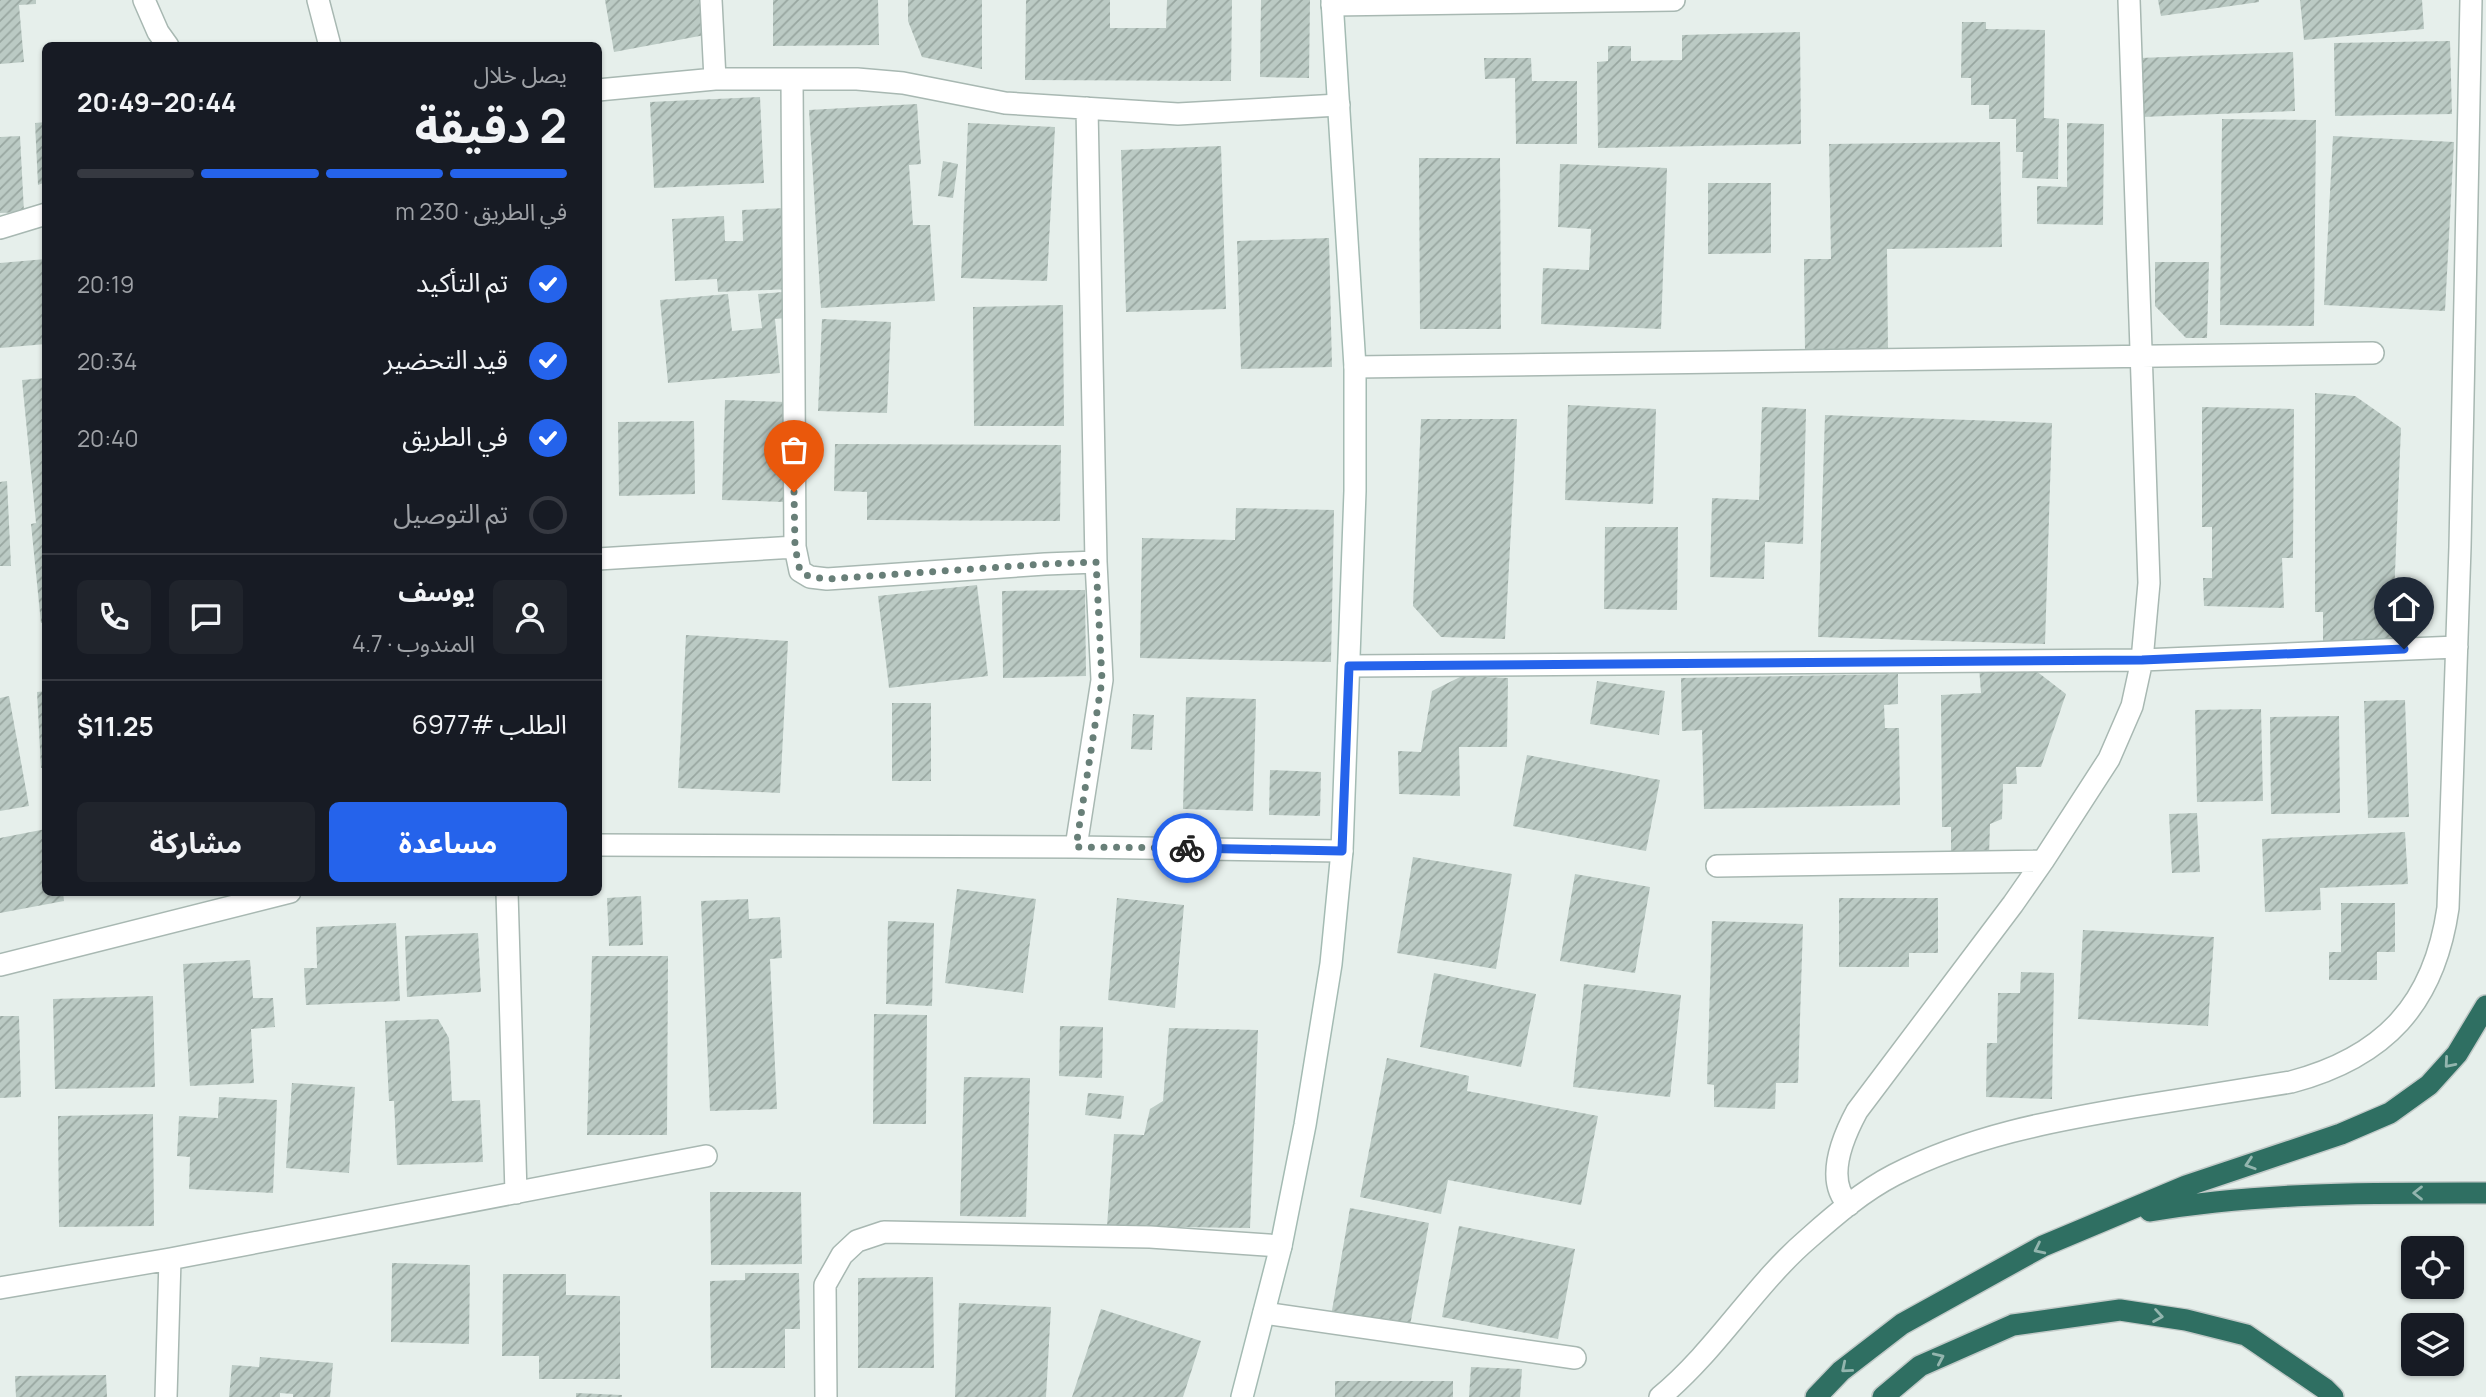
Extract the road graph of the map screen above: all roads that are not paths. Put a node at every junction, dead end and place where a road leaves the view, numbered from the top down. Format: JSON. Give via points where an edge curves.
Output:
{"nodes":[{"id":1,"x":144,"y":0,"type":"edge"},
{"id":2,"x":318,"y":0,"type":"edge"},
{"id":3,"x":711,"y":0,"type":"edge"},
{"id":4,"x":1674,"y":0,"type":"edge"},
{"id":5,"x":2129,"y":0,"type":"edge"},
{"id":6,"x":2471,"y":0,"type":"edge"},
{"id":7,"x":1332,"y":3,"type":"edge"},
{"id":8,"x":165,"y":42,"type":"edge"},
{"id":9,"x":329,"y":42,"type":"edge"},
{"id":10,"x":715,"y":79,"type":"junction"},
{"id":11,"x":792,"y":79,"type":"junction"},
{"id":12,"x":602,"y":90,"type":"edge"},
{"id":13,"x":1339,"y":105,"type":"junction"},
{"id":14,"x":1087,"y":108,"type":"junction"},
{"id":15,"x":42,"y":215,"type":"edge"},
{"id":16,"x":0,"y":228,"type":"edge"},
{"id":17,"x":2373,"y":353,"type":"dead end"},
{"id":18,"x":2141,"y":356,"type":"junction"},
{"id":19,"x":1356,"y":366,"type":"junction"},
{"id":20,"x":795,"y":547,"type":"junction"},
{"id":21,"x":602,"y":559,"type":"edge"},
{"id":22,"x":1096,"y":562,"type":"junction"},
{"id":23,"x":2456,"y":647,"type":"junction"},
{"id":24,"x":2142,"y":660,"type":"junction"},
{"id":25,"x":1349,"y":666,"type":"junction"},
{"id":26,"x":602,"y":845,"type":"edge"},
{"id":27,"x":1076,"y":847,"type":"junction"},
{"id":28,"x":1342,"y":851,"type":"junction"},
{"id":29,"x":2043,"y":861,"type":"junction"},
{"id":30,"x":1717,"y":866,"type":"dead end"},
{"id":31,"x":274,"y":896,"type":"edge"},
{"id":32,"x":507,"y":896,"type":"edge"},
{"id":33,"x":0,"y":965,"type":"edge"},
{"id":34,"x":2486,"y":1006,"type":"edge"},
{"id":35,"x":706,"y":1156,"type":"dead end"},
{"id":36,"x":516,"y":1193,"type":"junction"},
{"id":37,"x":2486,"y":1193,"type":"edge"},
{"id":38,"x":1849,"y":1205,"type":"junction"},
{"id":39,"x":2111,"y":1217,"type":"junction"},
{"id":40,"x":1281,"y":1246,"type":"junction"},
{"id":41,"x":170,"y":1259,"type":"junction"},
{"id":42,"x":0,"y":1288,"type":"edge"},
{"id":43,"x":1264,"y":1313,"type":"junction"},
{"id":44,"x":1575,"y":1358,"type":"dead end"},
{"id":45,"x":166,"y":1397,"type":"edge"},
{"id":46,"x":826,"y":1397,"type":"edge"},
{"id":47,"x":1242,"y":1397,"type":"edge"},
{"id":48,"x":1660,"y":1397,"type":"edge"},
{"id":49,"x":1816,"y":1397,"type":"edge"},
{"id":50,"x":1883,"y":1397,"type":"edge"},
{"id":51,"x":2333,"y":1397,"type":"edge"}],
"edges":[{"from":1,"to":8,"type":"street"},
{"from":2,"to":9,"type":"street"},
{"from":3,"to":10,"type":"street"},
{"from":4,"to":7,"type":"street"},
{"from":5,"to":18,"type":"street"},
{"from":6,"to":23,"type":"street"},
{"from":7,"to":13,"type":"street"},
{"from":10,"to":11,"type":"street"},
{"from":10,"to":12,"type":"street"},
{"from":11,"to":14,"type":"street","via":[[892,82],[1004,103]]},
{"from":11,"to":20,"type":"street"},
{"from":13,"to":14,"type":"street","via":[[1178,114]]},
{"from":13,"to":19,"type":"street"},
{"from":14,"to":22,"type":"street"},
{"from":15,"to":16,"type":"street"},
{"from":17,"to":18,"type":"street"},
{"from":18,"to":19,"type":"street"},
{"from":18,"to":24,"type":"street","via":[[2149,583]]},
{"from":19,"to":25,"type":"street"},
{"from":20,"to":21,"type":"street"},
{"from":20,"to":22,"type":"street","via":[[800,571],[827,579]]},
{"from":22,"to":27,"type":"street","via":[[1102,680]]},
{"from":23,"to":24,"type":"street"},
{"from":23,"to":38,"type":"street","via":[[2448,908],[2443,939],[2419,996],[2377,1043],[2351,1061],[2291,1082],[2010,1131],[1934,1157],[1893,1176]]},
{"from":24,"to":25,"type":"street"},
{"from":24,"to":29,"type":"street","via":[[2132,706],[2109,759]]},
{"from":25,"to":28,"type":"street"},
{"from":26,"to":27,"type":"street"},
{"from":27,"to":28,"type":"street"},
{"from":28,"to":40,"type":"street","via":[[1331,964]]},
{"from":29,"to":30,"type":"street"},
{"from":29,"to":38,"type":"street","via":[[1857,1111],[1838,1161],[1842,1198]]},
{"from":31,"to":33,"type":"street"},
{"from":32,"to":36,"type":"street"},
{"from":34,"to":39,"type":"highway","one_way":true,"via":[[2429,1086],[2390,1113]]},
{"from":35,"to":36,"type":"street"},
{"from":36,"to":41,"type":"street"},
{"from":37,"to":39,"type":"highway","one_way":true,"via":[[2262,1196]]},
{"from":38,"to":48,"type":"street","via":[[1807,1240],[1703,1358]]},
{"from":39,"to":49,"type":"highway","one_way":true,"via":[[2043,1246],[1902,1324],[1841,1371]]},
{"from":40,"to":43,"type":"street"},
{"from":40,"to":46,"type":"street","via":[[1150,1237],[884,1232],[857,1241],[842,1255],[825,1285]]},
{"from":41,"to":42,"type":"street"},
{"from":41,"to":45,"type":"street"},
{"from":43,"to":44,"type":"street"},
{"from":43,"to":47,"type":"street"},
{"from":50,"to":51,"type":"highway","one_way":true,"via":[[1920,1366],[2013,1325],[2120,1310],[2246,1335]]}]}
